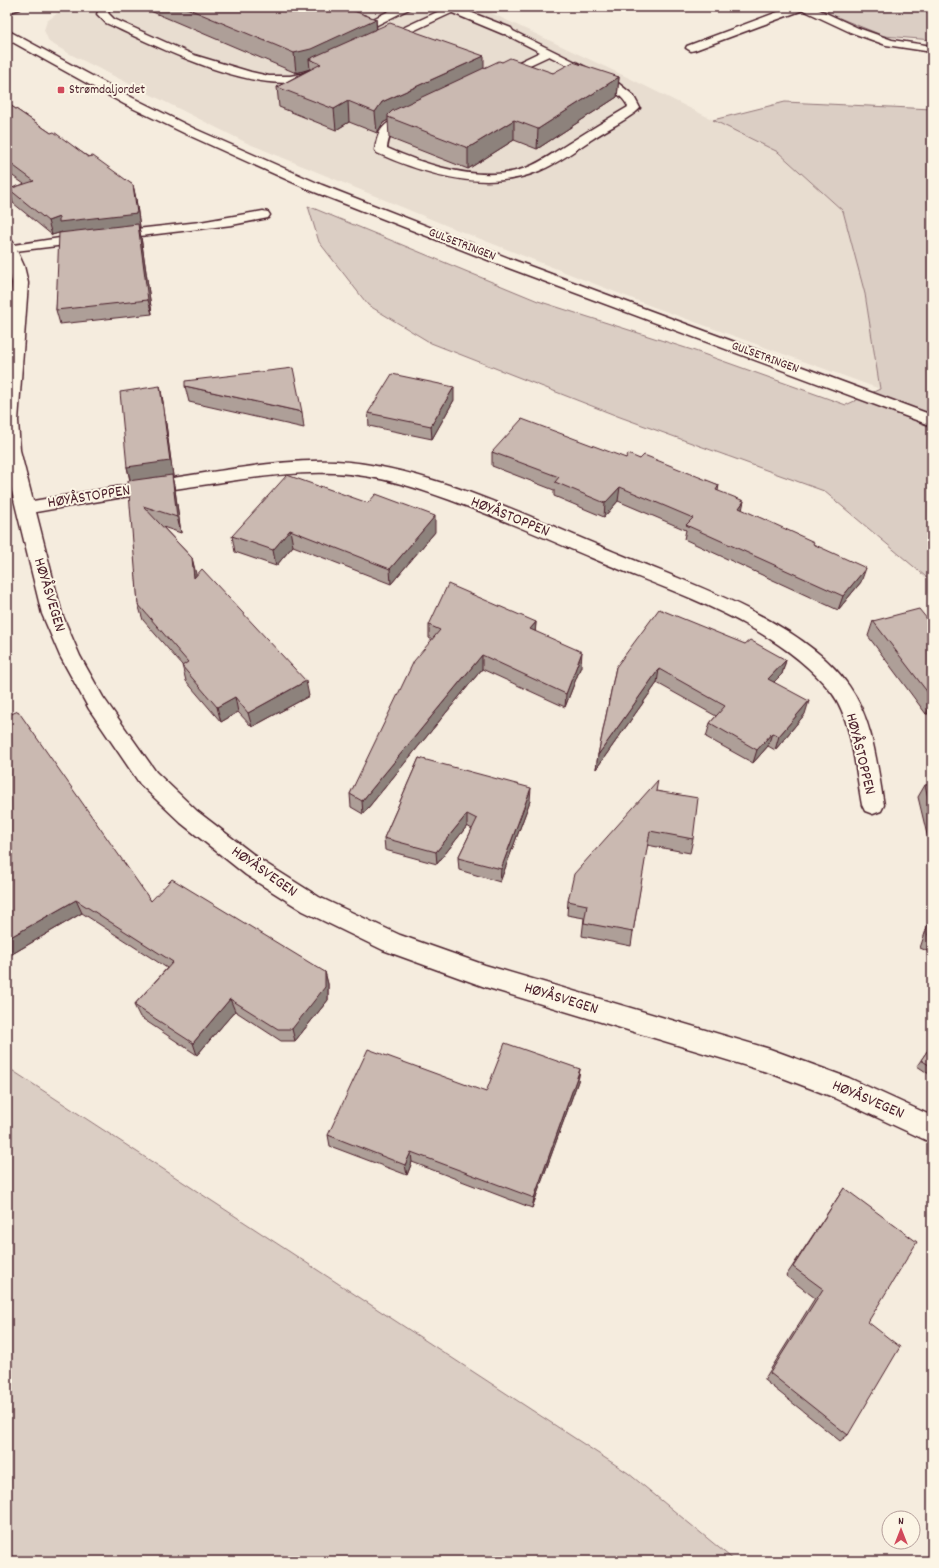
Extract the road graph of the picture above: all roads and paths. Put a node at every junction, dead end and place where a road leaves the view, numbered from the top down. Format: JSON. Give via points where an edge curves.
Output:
{"nodes":[{"id":1,"x":16,"y":7,"type":"edge"},
{"id":2,"x":105,"y":7,"type":"edge"},
{"id":3,"x":405,"y":7,"type":"edge"},
{"id":4,"x":801,"y":7,"type":"edge"},
{"id":5,"x":805,"y":7,"type":"edge"},
{"id":6,"x":449,"y":8,"type":"edge"},
{"id":7,"x":7,"y":10,"type":"edge"},
{"id":8,"x":369,"y":24,"type":"edge"},
{"id":9,"x":507,"y":32,"type":"joint"},
{"id":10,"x":7,"y":34,"type":"edge"},
{"id":11,"x":373,"y":46,"type":"edge"},
{"id":12,"x":691,"y":48,"type":"dead end"},
{"id":13,"x":932,"y":49,"type":"edge"},
{"id":14,"x":549,"y":52,"type":"junction"},
{"id":15,"x":331,"y":65,"type":"edge"},
{"id":16,"x":493,"y":78,"type":"edge"},
{"id":17,"x":423,"y":111,"type":"edge"},
{"id":18,"x":263,"y":215,"type":"dead end"},
{"id":19,"x":9,"y":246,"type":"edge"},
{"id":20,"x":11,"y":355,"type":"edge"},
{"id":21,"x":932,"y":421,"type":"edge"},
{"id":22,"x":25,"y":508,"type":"junction"},
{"id":23,"x":873,"y":805,"type":"dead end"},
{"id":24,"x":932,"y":1130,"type":"edge"}],
"edges":[{"from":1,"to":7,"type":"street"},
{"from":2,"to":15,"type":"lane","via":[[102,14],[110,21],[190,56],[249,75],[269,79],[303,78]]},
{"from":3,"to":8,"type":"lane"},
{"from":4,"to":12,"type":"lane"},
{"from":5,"to":13,"type":"lane","via":[[854,30],[890,43]]},
{"from":6,"to":9,"type":"street"},
{"from":6,"to":11,"type":"lane"},
{"from":9,"to":14,"type":"lane"},
{"from":10,"to":21,"type":"street","name":"GULSETRINGEN","via":[[127,101],[295,178],[413,227]]},
{"from":14,"to":16,"type":"lane"},
{"from":14,"to":17,"type":"lane","via":[[628,94],[634,108],[543,165],[522,173],[498,176],[453,175],[400,160],[381,150],[382,135],[388,127]]},
{"from":18,"to":19,"type":"lane","via":[[205,226]]},
{"from":19,"to":20,"type":"street","name":"HØYÅSVEGEN","via":[[20,283]]},
{"from":20,"to":22,"type":"street","name":"HØYÅSVEGEN","via":[[11,450]]},
{"from":22,"to":23,"type":"street","name":"HØYÅSTOPPEN","via":[[183,482],[301,467],[337,467],[414,480],[506,514],[694,593],[788,641],[817,663],[841,690],[854,717]]},
{"from":22,"to":24,"type":"street","name":"HØYÅSVEGEN","via":[[52,614],[70,656],[96,703],[148,778],[189,817],[254,868],[311,904],[392,943],[485,976],[770,1061],[840,1087]]}]}
